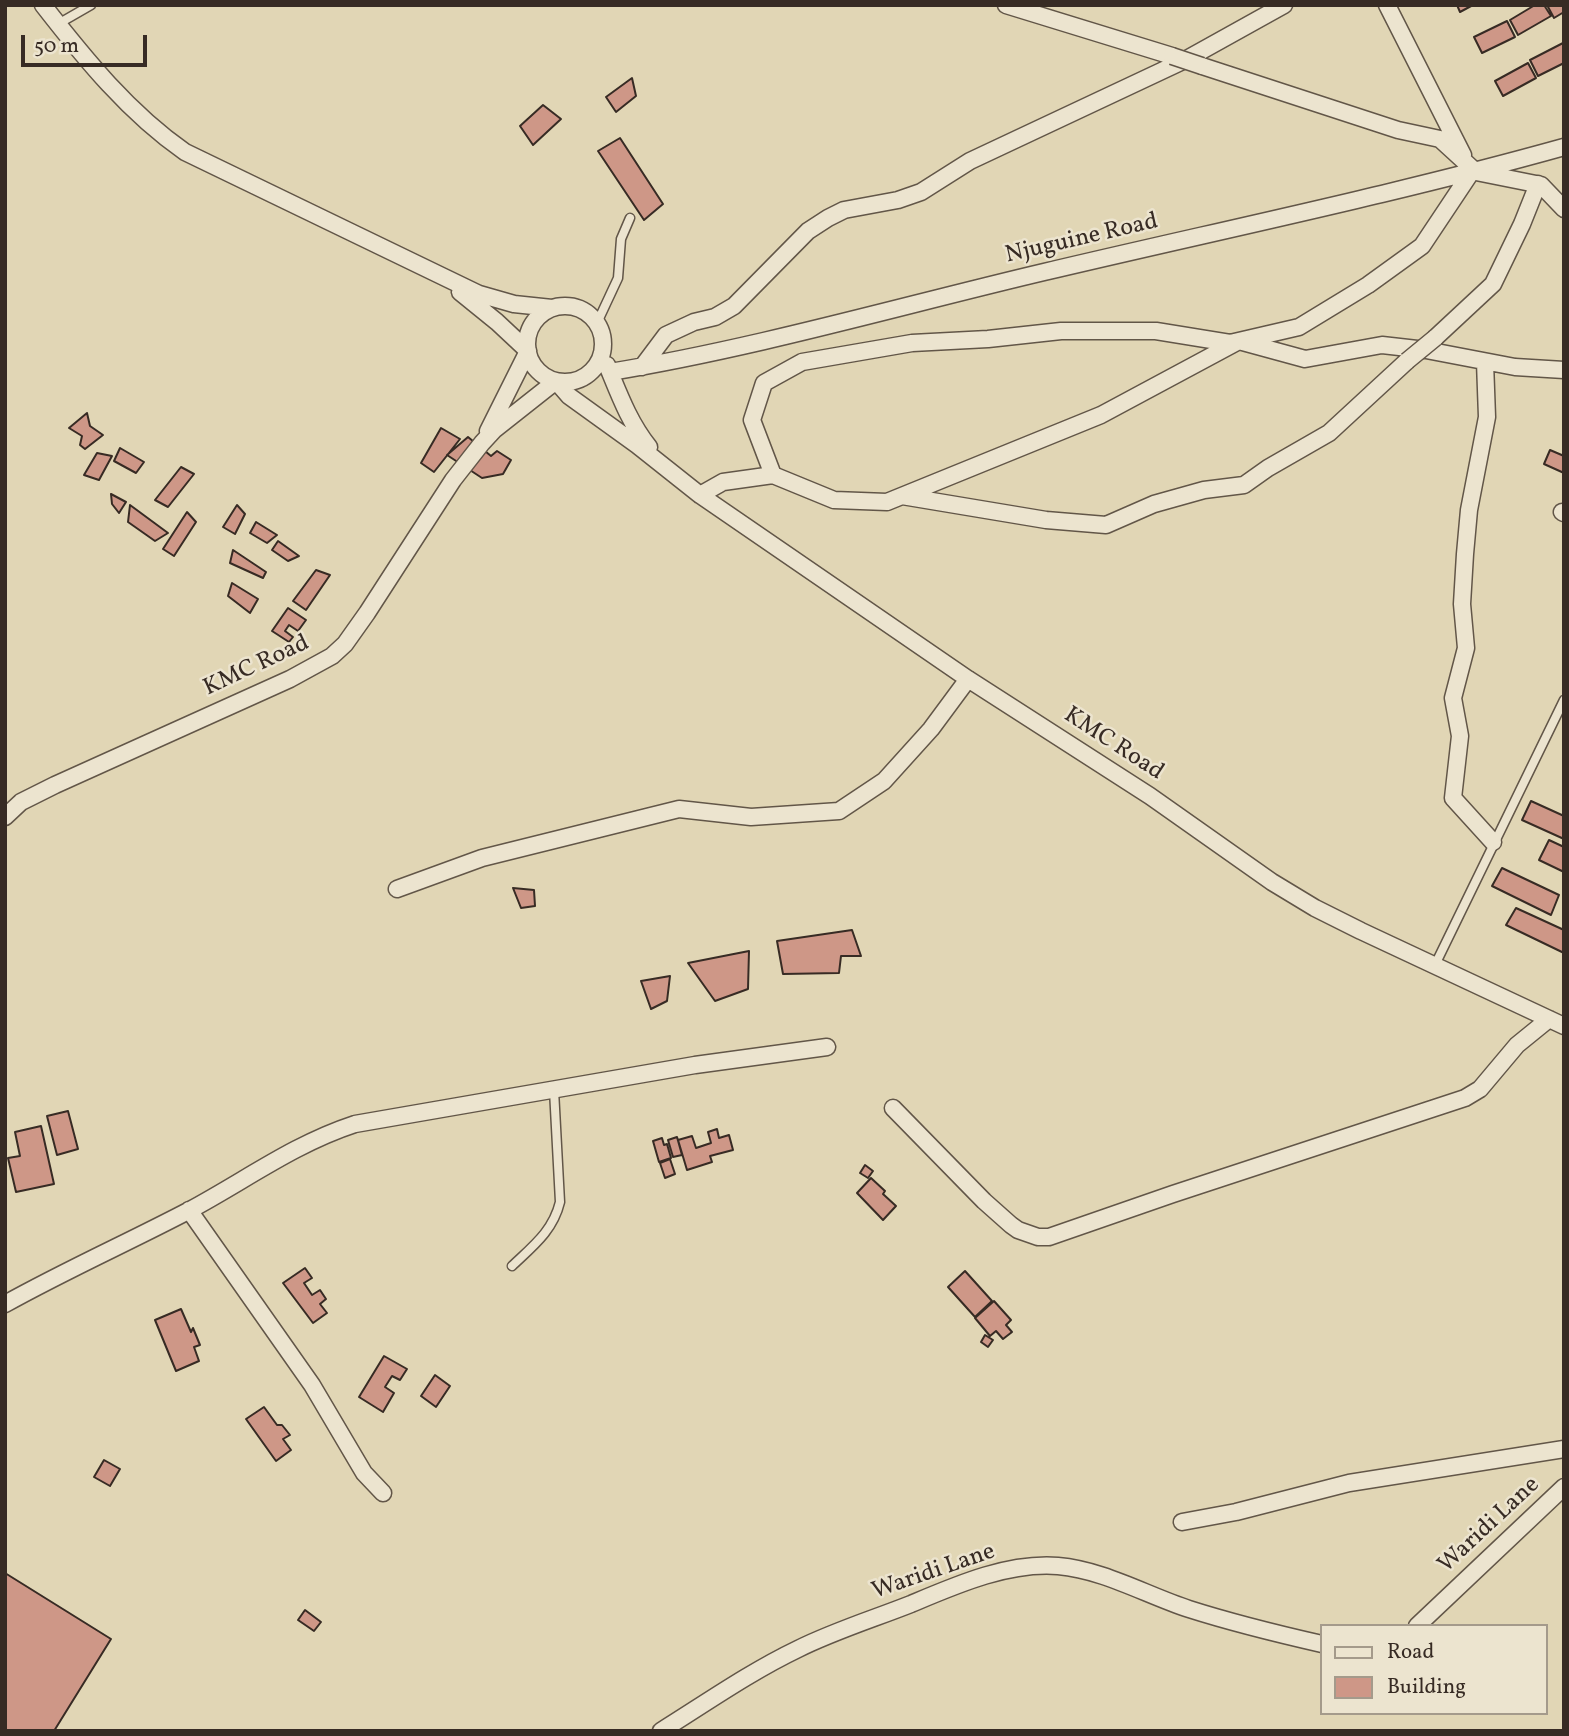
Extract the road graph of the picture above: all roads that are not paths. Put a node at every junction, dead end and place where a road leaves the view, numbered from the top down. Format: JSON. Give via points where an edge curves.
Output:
{"nodes":[{"id":1,"x":43,"y":5,"type":"edge"},
{"id":2,"x":91,"y":5,"type":"edge"},
{"id":3,"x":1006,"y":5,"type":"edge"},
{"id":4,"x":1284,"y":5,"type":"edge"},
{"id":5,"x":1387,"y":5,"type":"edge"},
{"id":6,"x":58,"y":24,"type":"junction"},
{"id":7,"x":1564,"y":147,"type":"edge"},
{"id":8,"x":1472,"y":171,"type":"junction"},
{"id":9,"x":1538,"y":184,"type":"junction"},
{"id":10,"x":1564,"y":209,"type":"edge"},
{"id":11,"x":630,"y":218,"type":"dead end"},
{"id":12,"x":440,"y":277,"type":"junction"},
{"id":13,"x":552,"y":308,"type":"junction"},
{"id":14,"x":597,"y":323,"type":"junction"},
{"id":15,"x":1239,"y":341,"type":"junction"},
{"id":16,"x":604,"y":345,"type":"junction"},
{"id":17,"x":528,"y":351,"type":"junction"},
{"id":18,"x":1485,"y":362,"type":"junction"},
{"id":19,"x":642,"y":367,"type":"junction"},
{"id":20,"x":1564,"y":370,"type":"edge"},
{"id":21,"x":610,"y":372,"type":"junction"},
{"id":22,"x":556,"y":381,"type":"junction"},
{"id":23,"x":482,"y":443,"type":"junction"},
{"id":24,"x":661,"y":463,"type":"junction"},
{"id":25,"x":773,"y":475,"type":"junction"},
{"id":26,"x":700,"y":495,"type":"junction"},
{"id":27,"x":902,"y":496,"type":"junction"},
{"id":28,"x":968,"y":679,"type":"junction"},
{"id":29,"x":1564,"y":700,"type":"edge"},
{"id":30,"x":5,"y":817,"type":"edge"},
{"id":31,"x":1493,"y":842,"type":"junction"},
{"id":32,"x":397,"y":889,"type":"dead end"},
{"id":33,"x":1434,"y":967,"type":"junction"},
{"id":34,"x":1556,"y":1022,"type":"edge"},
{"id":35,"x":827,"y":1047,"type":"dead end"},
{"id":36,"x":554,"y":1090,"type":"junction"},
{"id":37,"x":893,"y":1108,"type":"dead end"},
{"id":38,"x":190,"y":1210,"type":"junction"},
{"id":39,"x":512,"y":1266,"type":"dead end"},
{"id":40,"x":5,"y":1304,"type":"edge"},
{"id":41,"x":1564,"y":1449,"type":"edge"},
{"id":42,"x":1564,"y":1487,"type":"edge"},
{"id":43,"x":383,"y":1493,"type":"dead end"},
{"id":44,"x":1182,"y":1521,"type":"dead end"},
{"id":45,"x":1418,"y":1624,"type":"edge"},
{"id":46,"x":1320,"y":1643,"type":"edge"},
{"id":47,"x":661,"y":1731,"type":"edge"}],
"edges":[{"from":1,"to":6,"type":"street"},
{"from":2,"to":6,"type":"lane"},
{"from":3,"to":8,"type":"street","bridge":true,"via":[[1398,130],[1440,139]]},
{"from":4,"to":19,"type":"street","via":[[1185,60],[970,161],[921,192],[828,218],[785,252],[734,306],[666,335]]},
{"from":5,"to":8,"type":"street"},
{"from":6,"to":12,"type":"street","via":[[133,110],[185,152]]},
{"from":7,"to":8,"type":"street","name":"Njuguine Road"},
{"from":8,"to":9,"type":"street"},
{"from":8,"to":15,"type":"street","via":[[1422,246],[1299,327]]},
{"from":8,"to":19,"type":"street","name":"Njuguine Road"},
{"from":9,"to":10,"type":"street"},
{"from":9,"to":27,"type":"street","bridge":true,"via":[[1493,284],[1329,433],[1244,485],[1153,504],[1105,525]]},
{"from":11,"to":14,"type":"lane","via":[[621,239],[618,278]]},
{"from":12,"to":13,"type":"street","via":[[514,304]]},
{"from":12,"to":17,"type":"street"},
{"from":13,"to":14,"type":"street","via":[[576,307]]},
{"from":13,"to":17,"type":"street","via":[[533,323]]},
{"from":14,"to":16,"type":"street"},
{"from":15,"to":18,"type":"street","via":[[1305,359],[1382,345]]},
{"from":15,"to":25,"type":"street","via":[[1156,331],[1060,331],[912,342],[802,362],[764,383],[752,420]]},
{"from":15,"to":27,"type":"street","via":[[1101,415]]},
{"from":16,"to":21,"type":"street","name":"KMC Road"},
{"from":16,"to":22,"type":"street","via":[[593,371],[582,379]]},
{"from":17,"to":22,"type":"street","via":[[536,368]]},
{"from":17,"to":23,"type":"street","name":"KMC Road"},
{"from":18,"to":20,"type":"street"},
{"from":18,"to":31,"type":"street","via":[[1487,416],[1469,510],[1464,567],[1466,648],[1453,698],[1460,736],[1453,798]]},
{"from":19,"to":21,"type":"street","name":"Njuguine Road"},
{"from":21,"to":24,"type":"street","name":"KMC Road","via":[[636,431]]},
{"from":22,"to":23,"type":"street","name":"KMC Road"},
{"from":22,"to":24,"type":"street","name":"KMC Road","via":[[569,396]]},
{"from":23,"to":30,"type":"street","name":"KMC Road","via":[[367,613],[332,656],[55,785]]},
{"from":24,"to":26,"type":"street","name":"KMC Road"},
{"from":25,"to":26,"type":"street","via":[[723,482]]},
{"from":25,"to":27,"type":"street","via":[[834,500],[887,502]]},
{"from":26,"to":28,"type":"street","name":"KMC Road"},
{"from":28,"to":32,"type":"street","via":[[884,781],[839,811],[751,817],[679,809],[482,858]]},
{"from":28,"to":33,"type":"street","name":"KMC Road","via":[[1293,895]]},
{"from":29,"to":31,"type":"lane"},
{"from":31,"to":33,"type":"lane"},
{"from":33,"to":34,"type":"street","name":"KMC Road"},
{"from":34,"to":37,"type":"street","via":[[1517,1045],[1480,1089],[1465,1098],[1049,1237],[1012,1226]]},
{"from":35,"to":36,"type":"street"},
{"from":36,"to":38,"type":"street","via":[[355,1124],[271,1161]]},
{"from":36,"to":39,"type":"lane","via":[[560,1202],[546,1234]]},
{"from":38,"to":40,"type":"street"},
{"from":38,"to":43,"type":"street","via":[[312,1385],[364,1473]]},
{"from":41,"to":44,"type":"street","via":[[1349,1483],[1236,1513]]},
{"from":42,"to":45,"type":"street","name":"Waridi Lane"},
{"from":46,"to":47,"type":"street","name":"Waridi Lane","via":[[1187,1608],[1085,1572],[1029,1566],[954,1586],[837,1631],[764,1668]]}]}
